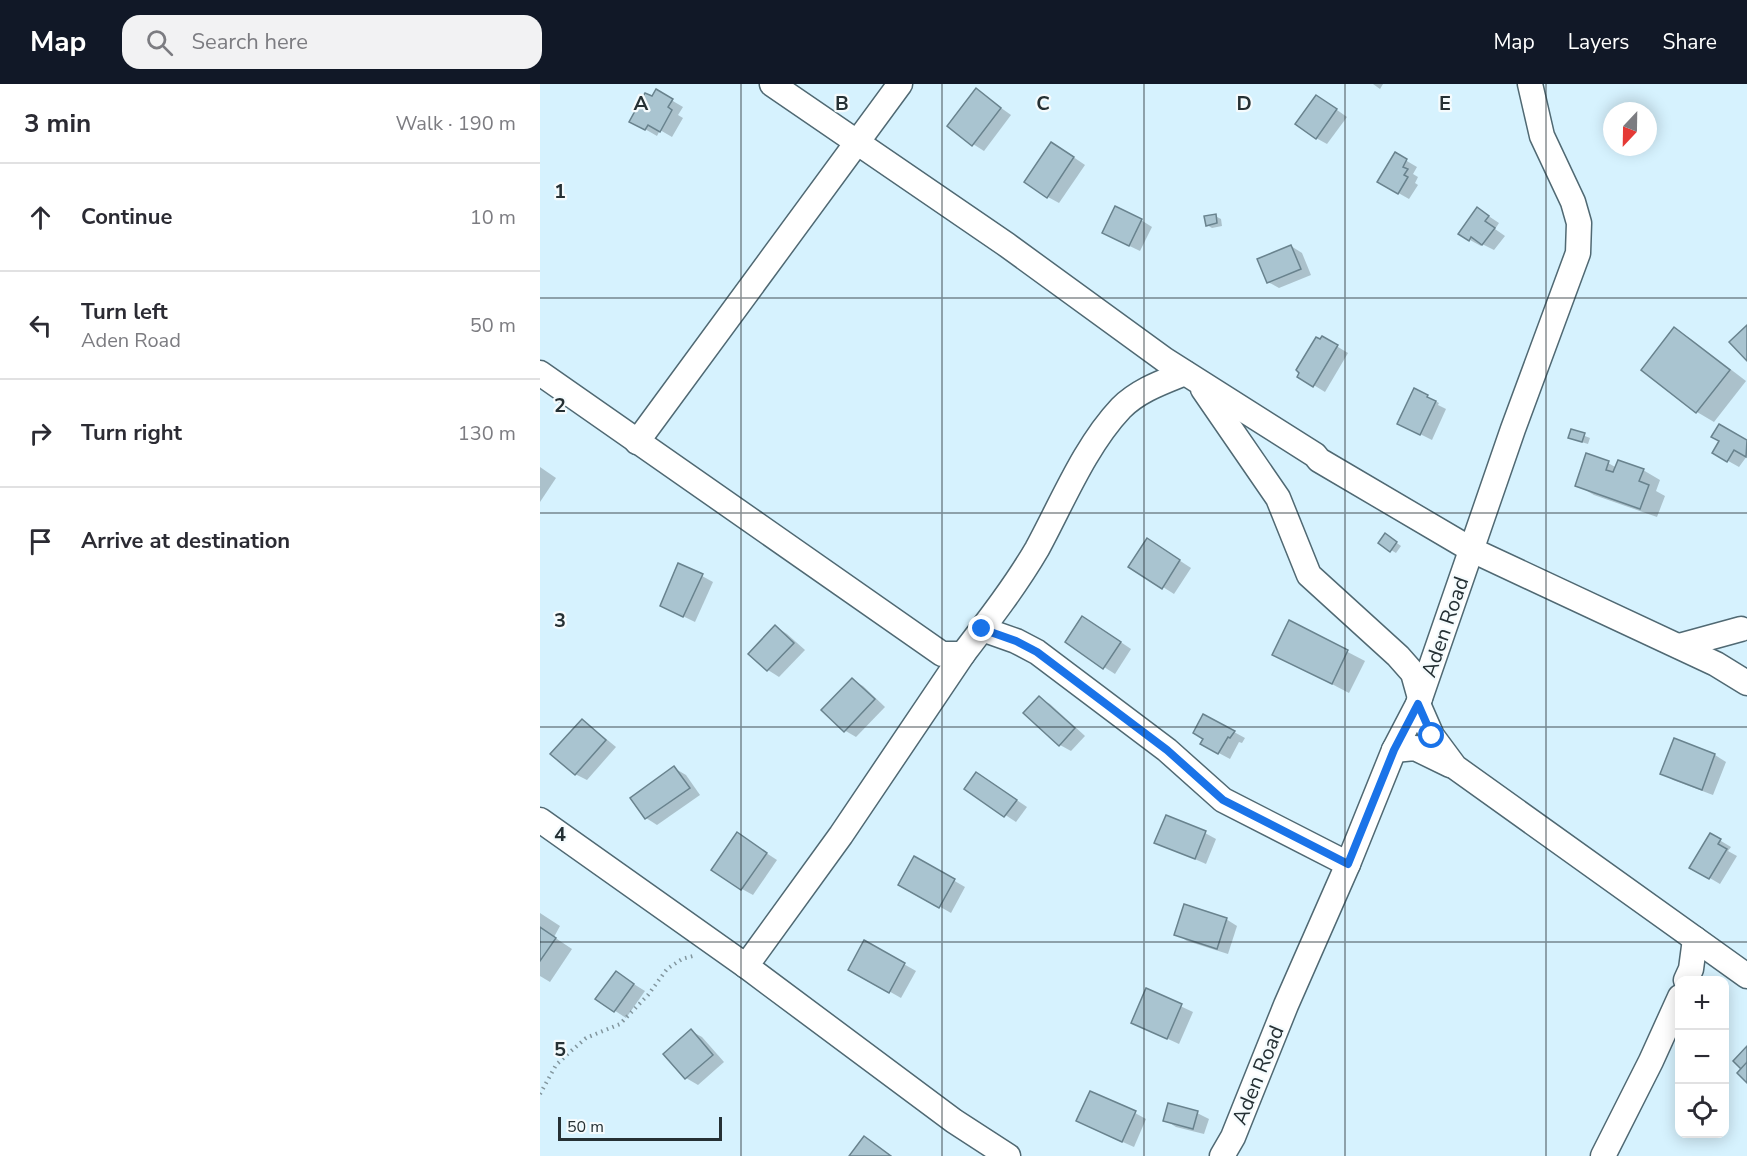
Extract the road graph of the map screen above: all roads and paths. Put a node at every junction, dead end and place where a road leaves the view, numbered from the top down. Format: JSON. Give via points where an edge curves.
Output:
{"nodes":[{"id":1,"x":772,"y":84,"type":"edge"},
{"id":2,"x":900,"y":84,"type":"edge"},
{"id":3,"x":1530,"y":84,"type":"edge"},
{"id":4,"x":859,"y":142,"type":"junction"},
{"id":5,"x":540,"y":373,"type":"edge"},
{"id":6,"x":1191,"y":377,"type":"junction"},
{"id":7,"x":637,"y":442,"type":"junction"},
{"id":8,"x":1472,"y":550,"type":"junction"},
{"id":9,"x":1744,"y":625,"type":"edge"},
{"id":10,"x":982,"y":629,"type":"junction"},
{"id":11,"x":1679,"y":646,"type":"junction"},
{"id":12,"x":963,"y":654,"type":"junction"},
{"id":13,"x":1716,"y":663,"type":"junction"},
{"id":14,"x":1747,"y":683,"type":"edge"},
{"id":15,"x":1419,"y":701,"type":"junction"},
{"id":16,"x":1394,"y":750,"type":"junction"},
{"id":17,"x":1455,"y":767,"type":"junction"},
{"id":18,"x":540,"y":820,"type":"edge"},
{"id":19,"x":1348,"y":864,"type":"junction"},
{"id":20,"x":1695,"y":939,"type":"junction"},
{"id":21,"x":719,"y":947,"type":"junction"},
{"id":22,"x":746,"y":966,"type":"junction"},
{"id":23,"x":1688,"y":976,"type":"edge"},
{"id":24,"x":1747,"y":976,"type":"edge"},
{"id":25,"x":1675,"y":1008,"type":"edge"},
{"id":26,"x":540,"y":1094,"type":"edge"},
{"id":27,"x":1008,"y":1156,"type":"edge"},
{"id":28,"x":1222,"y":1156,"type":"edge"},
{"id":29,"x":1603,"y":1156,"type":"edge"}],
"edges":[{"from":1,"to":4,"type":"street"},
{"from":2,"to":4,"type":"street"},
{"from":3,"to":8,"type":"street","name":"Aden Road","via":[[1542,136],[1579,223],[1578,253]]},
{"from":4,"to":6,"type":"street"},
{"from":4,"to":7,"type":"street"},
{"from":5,"to":7,"type":"street"},
{"from":6,"to":8,"type":"street","via":[[1319,460]]},
{"from":6,"to":10,"type":"street","via":[[1150,387],[1122,408],[1092,447],[1036,550]]},
{"from":6,"to":15,"type":"street","via":[[1278,498],[1309,575],[1387,644],[1413,673]]},
{"from":7,"to":12,"type":"street","via":[[942,654]]},
{"from":8,"to":11,"type":"street"},
{"from":8,"to":15,"type":"street","name":"Aden Road"},
{"from":9,"to":11,"type":"street"},
{"from":9,"to":13,"type":"street"},
{"from":10,"to":12,"type":"street"},
{"from":10,"to":19,"type":"street","via":[[1037,652],[1167,750],[1223,800]]},
{"from":11,"to":13,"type":"street"},
{"from":12,"to":22,"type":"street","via":[[841,835]]},
{"from":13,"to":14,"type":"street"},
{"from":15,"to":16,"type":"street","name":"Aden Road"},
{"from":15,"to":17,"type":"street","via":[[1432,736]]},
{"from":16,"to":17,"type":"street","via":[[1415,748]]},
{"from":16,"to":19,"type":"street","name":"Aden Road"},
{"from":17,"to":20,"type":"street"},
{"from":18,"to":21,"type":"street"},
{"from":19,"to":28,"type":"street","name":"Aden Road"},
{"from":20,"to":23,"type":"street"},
{"from":20,"to":24,"type":"street"},
{"from":21,"to":22,"type":"street"},
{"from":21,"to":26,"type":"path","via":[[682,959],[667,969],[620,1024],[586,1038],[556,1065]]},
{"from":22,"to":27,"type":"street"},
{"from":25,"to":29,"type":"street"}]}
